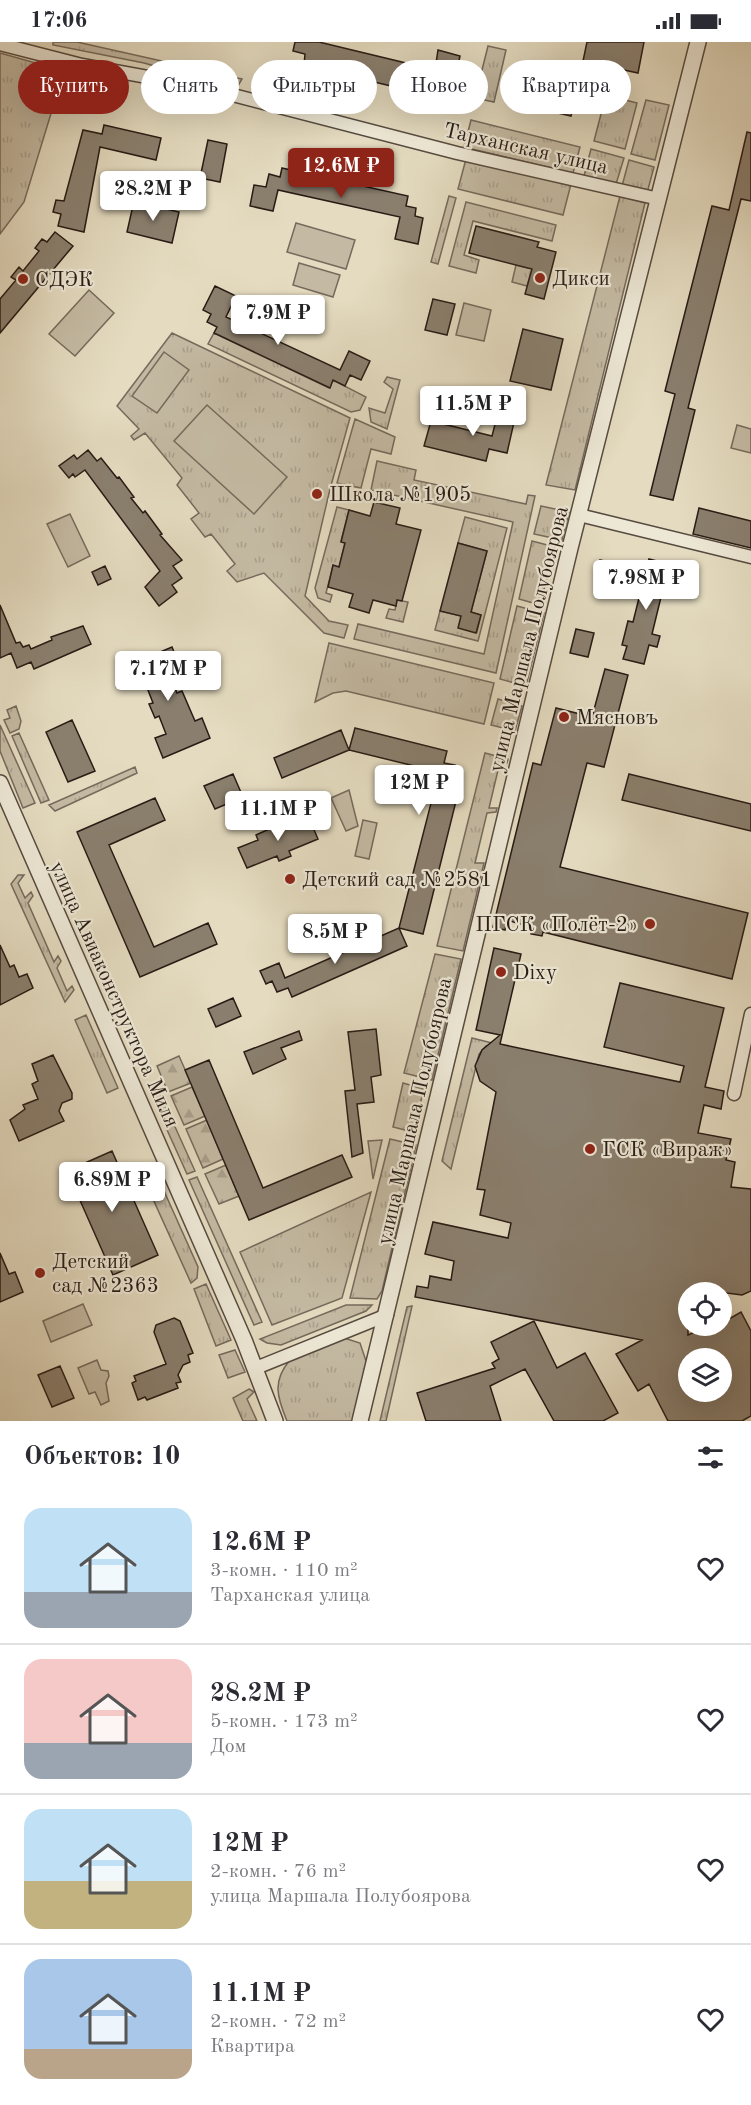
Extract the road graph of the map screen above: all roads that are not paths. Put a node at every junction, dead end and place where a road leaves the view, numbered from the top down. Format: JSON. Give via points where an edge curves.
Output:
{"nodes":[{"id":1,"x":698,"y":42,"type":"edge"},
{"id":2,"x":0,"y":44,"type":"edge"},
{"id":3,"x":658,"y":199,"type":"junction"},
{"id":4,"x":579,"y":515,"type":"junction"},
{"id":5,"x":751,"y":557,"type":"edge"},
{"id":6,"x":0,"y":783,"type":"edge"},
{"id":7,"x":751,"y":1014,"type":"edge"},
{"id":8,"x":734,"y":1094,"type":"dead end"},
{"id":9,"x":387,"y":1316,"type":"junction"},
{"id":10,"x":256,"y":1368,"type":"junction"},
{"id":11,"x":275,"y":1421,"type":"edge"},
{"id":12,"x":360,"y":1421,"type":"edge"}],
"edges":[{"from":1,"to":3,"type":"street","name":"улица Маршала Полубоярова"},
{"from":2,"to":3,"type":"street","name":"Тарханская улица","via":[[82,65],[202,87],[457,153]]},
{"from":3,"to":4,"type":"street","name":"улица Маршала Полубоярова"},
{"from":4,"to":5,"type":"street"},
{"from":4,"to":9,"type":"street","name":"улица Маршала Полубоярова"},
{"from":6,"to":10,"type":"street","name":"улица Авиаконструктора Миля"},
{"from":7,"to":8,"type":"street"},
{"from":9,"to":10,"type":"street"},
{"from":9,"to":12,"type":"street","name":"улица Маршала Полубоярова"},
{"from":10,"to":11,"type":"street","name":"улица Авиаконструктора Миля"}]}
